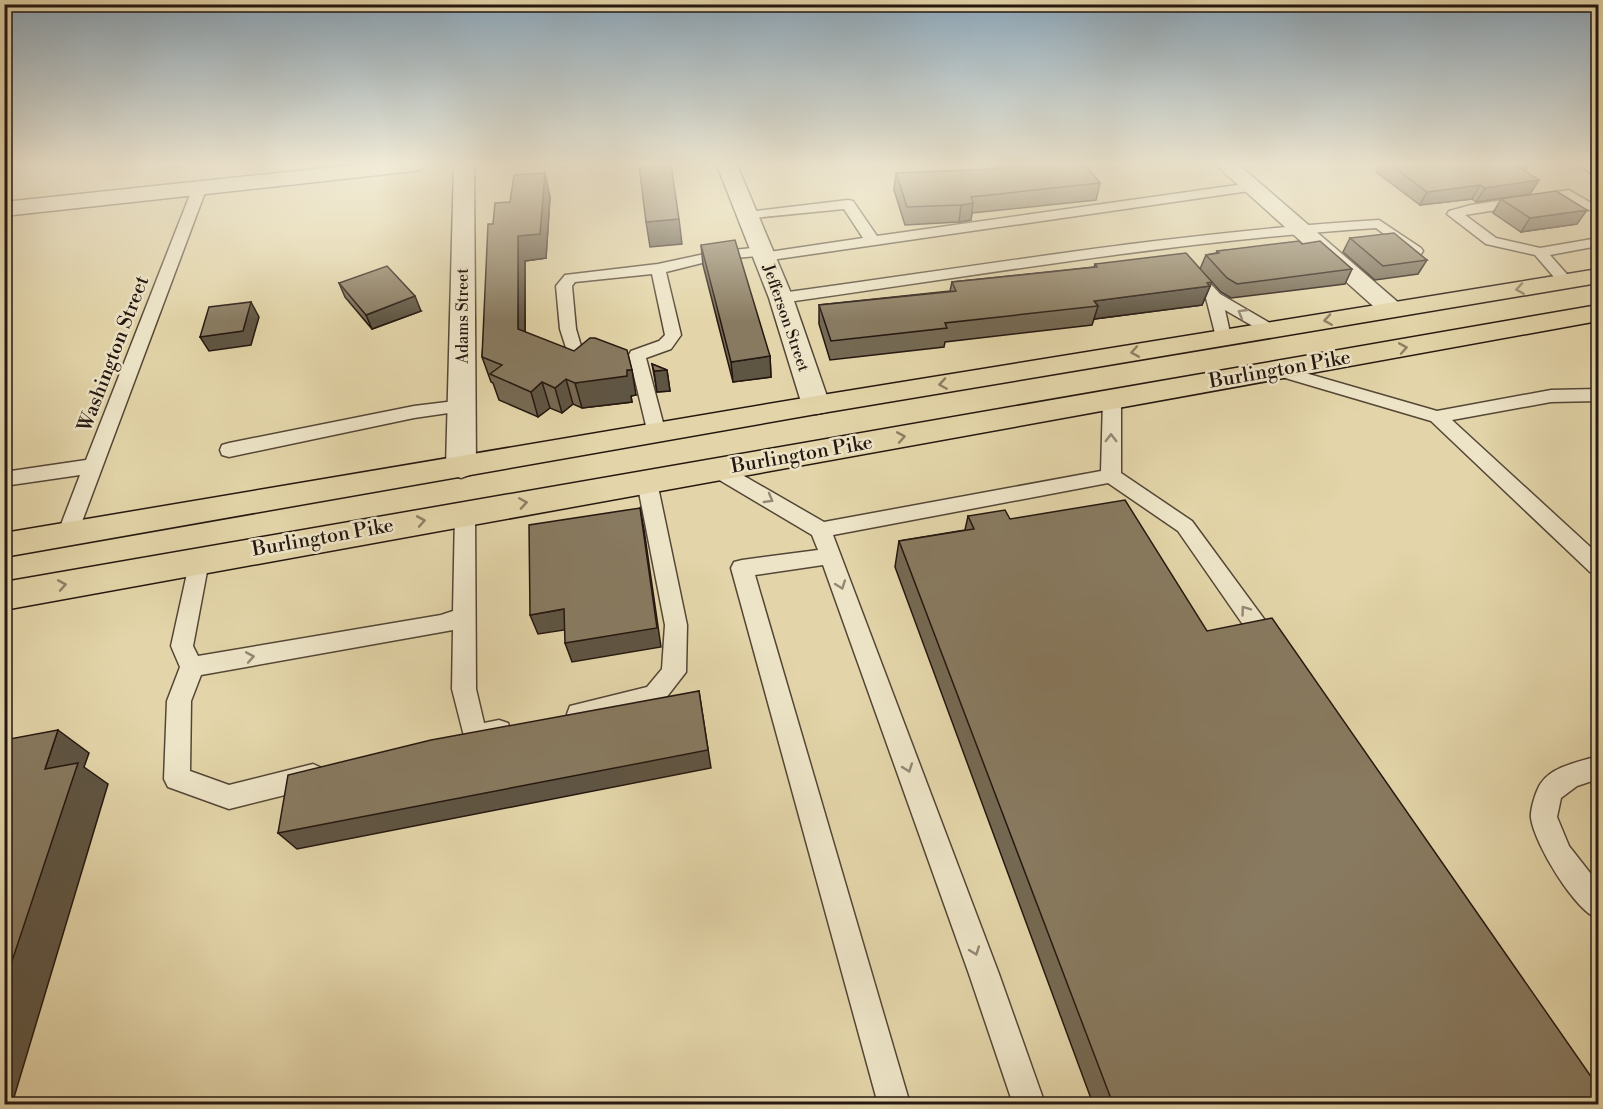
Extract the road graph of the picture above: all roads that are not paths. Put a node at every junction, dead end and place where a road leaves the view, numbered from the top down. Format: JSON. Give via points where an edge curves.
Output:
{"nodes":[{"id":1,"x":748,"y":216,"type":"edge"},
{"id":2,"x":189,"y":217,"type":"edge"},
{"id":3,"x":464,"y":217,"type":"edge"},
{"id":4,"x":856,"y":217,"type":"edge"},
{"id":5,"x":1047,"y":217,"type":"edge"},
{"id":6,"x":1286,"y":217,"type":"edge"},
{"id":7,"x":1458,"y":217,"type":"edge"},
{"id":8,"x":1301,"y":229,"type":"junction"},
{"id":9,"x":873,"y":242,"type":"junction"},
{"id":10,"x":1599,"y":242,"type":"edge"},
{"id":11,"x":1166,"y":244,"type":"junction"},
{"id":12,"x":1416,"y":251,"type":"edge"},
{"id":13,"x":1540,"y":252,"type":"junction"},
{"id":14,"x":763,"y":254,"type":"junction"},
{"id":15,"x":658,"y":269,"type":"junction"},
{"id":16,"x":1599,"y":276,"type":"edge"},
{"id":17,"x":1565,"y":281,"type":"junction"},
{"id":18,"x":1214,"y":297,"type":"junction"},
{"id":19,"x":780,"y":298,"type":"junction"},
{"id":20,"x":1391,"y":309,"type":"junction"},
{"id":21,"x":1599,"y":313,"type":"edge"},
{"id":22,"x":1269,"y":329,"type":"junction"},
{"id":23,"x":1223,"y":337,"type":"junction"},
{"id":24,"x":637,"y":356,"type":"junction"},
{"id":25,"x":1281,"y":371,"type":"junction"},
{"id":26,"x":1599,"y":395,"type":"edge"},
{"id":27,"x":1112,"y":400,"type":"junction"},
{"id":28,"x":816,"y":405,"type":"junction"},
{"id":29,"x":463,"y":406,"type":"junction"},
{"id":30,"x":1437,"y":417,"type":"junction"},
{"id":31,"x":657,"y":434,"type":"junction"},
{"id":32,"x":229,"y":450,"type":"dead end"},
{"id":33,"x":93,"y":466,"type":"junction"},
{"id":34,"x":461,"y":467,"type":"junction"},
{"id":35,"x":718,"y":470,"type":"junction"},
{"id":36,"x":1111,"y":476,"type":"junction"},
{"id":37,"x":4,"y":479,"type":"edge"},
{"id":38,"x":647,"y":482,"type":"junction"},
{"id":39,"x":465,"y":513,"type":"junction"},
{"id":40,"x":821,"y":530,"type":"junction"},
{"id":41,"x":67,"y":535,"type":"junction"},
{"id":42,"x":4,"y":545,"type":"edge"},
{"id":43,"x":831,"y":556,"type":"junction"},
{"id":44,"x":198,"y":561,"type":"junction"},
{"id":45,"x":1599,"y":566,"type":"edge"},
{"id":46,"x":4,"y":596,"type":"edge"},
{"id":47,"x":465,"y":617,"type":"junction"},
{"id":48,"x":1283,"y":663,"type":"edge"},
{"id":49,"x":192,"y":666,"type":"junction"},
{"id":50,"x":561,"y":718,"type":"edge"},
{"id":51,"x":517,"y":728,"type":"edge"},
{"id":52,"x":341,"y":769,"type":"edge"},
{"id":53,"x":1596,"y":772,"type":"edge"},
{"id":54,"x":1599,"y":906,"type":"edge"},
{"id":55,"x":894,"y":1104,"type":"edge"},
{"id":56,"x":1029,"y":1104,"type":"edge"}],
"edges":[{"from":1,"to":14,"type":"street","name":"Jefferson Street"},
{"from":2,"to":33,"type":"lane","name":"Washington Street"},
{"from":3,"to":29,"type":"street","name":"Adams Street"},
{"from":4,"to":9,"type":"lane"},
{"from":5,"to":9,"type":"lane"},
{"from":6,"to":8,"type":"street"},
{"from":7,"to":13,"type":"lane","via":[[1491,241]]},
{"from":8,"to":11,"type":"lane"},
{"from":8,"to":12,"type":"lane","via":[[1379,224]]},
{"from":8,"to":20,"type":"street"},
{"from":9,"to":14,"type":"lane"},
{"from":10,"to":13,"type":"lane"},
{"from":11,"to":18,"type":"lane"},
{"from":11,"to":19,"type":"lane"},
{"from":13,"to":17,"type":"lane"},
{"from":14,"to":15,"type":"lane","via":[[714,256]]},
{"from":14,"to":19,"type":"street","name":"Jefferson Street"},
{"from":15,"to":24,"type":"lane","via":[[673,335],[665,345]]},
{"from":15,"to":24,"type":"lane","via":[[570,278],[564,286],[567,329],[574,350],[596,356]]},
{"from":16,"to":17,"type":"highway","name":"Burlington Pike"},
{"from":17,"to":20,"type":"highway","name":"Burlington Pike","one_way":true},
{"from":22,"to":18,"type":"lane","one_way":true},
{"from":18,"to":23,"type":"lane"},
{"from":19,"to":28,"type":"street","name":"Jefferson Street"},
{"from":20,"to":22,"type":"highway","name":"Burlington Pike","one_way":true},
{"from":25,"to":21,"type":"highway","name":"Burlington Pike","one_way":true},
{"from":22,"to":23,"type":"highway","name":"Burlington Pike"},
{"from":23,"to":28,"type":"highway","name":"Burlington Pike","one_way":true},
{"from":24,"to":31,"type":"lane"},
{"from":25,"to":27,"type":"highway","name":"Burlington Pike"},
{"from":25,"to":30,"type":"lane"},
{"from":26,"to":30,"type":"lane","via":[[1551,396]]},
{"from":35,"to":27,"type":"highway","name":"Burlington Pike","one_way":true},
{"from":36,"to":27,"type":"lane","one_way":true},
{"from":28,"to":31,"type":"highway","name":"Burlington Pike"},
{"from":29,"to":32,"type":"lane","via":[[414,412]]},
{"from":29,"to":34,"type":"street","name":"Adams Street"},
{"from":30,"to":45,"type":"lane"},
{"from":31,"to":34,"type":"highway","name":"Burlington Pike"},
{"from":33,"to":37,"type":"lane"},
{"from":33,"to":41,"type":"lane","name":"Washington Street"},
{"from":34,"to":41,"type":"highway","name":"Burlington Pike"},
{"from":35,"to":38,"type":"highway","name":"Burlington Pike"},
{"from":35,"to":40,"type":"lane","one_way":true},
{"from":36,"to":40,"type":"lane"},
{"from":48,"to":36,"type":"lane","one_way":true,"via":[[1185,526]]},
{"from":39,"to":38,"type":"highway","name":"Burlington Pike","one_way":true},
{"from":38,"to":50,"type":"lane","via":[[676,625],[674,672],[654,696]]},
{"from":44,"to":39,"type":"highway","name":"Burlington Pike","one_way":true},
{"from":39,"to":47,"type":"lane"},
{"from":40,"to":43,"type":"lane"},
{"from":41,"to":42,"type":"highway","name":"Burlington Pike"},
{"from":43,"to":55,"type":"lane","via":[[742,568]]},
{"from":43,"to":56,"type":"lane","one_way":true},
{"from":46,"to":44,"type":"highway","name":"Burlington Pike","one_way":true},
{"from":44,"to":49,"type":"lane","via":[[182,646]]},
{"from":49,"to":47,"type":"lane","one_way":true},
{"from":47,"to":51,"type":"lane","via":[[464,739]]},
{"from":49,"to":52,"type":"lane","via":[[179,701],[177,779],[230,797]]},
{"from":53,"to":54,"type":"lane","via":[[1570,776],[1550,791],[1544,818],[1559,855]]}]}
